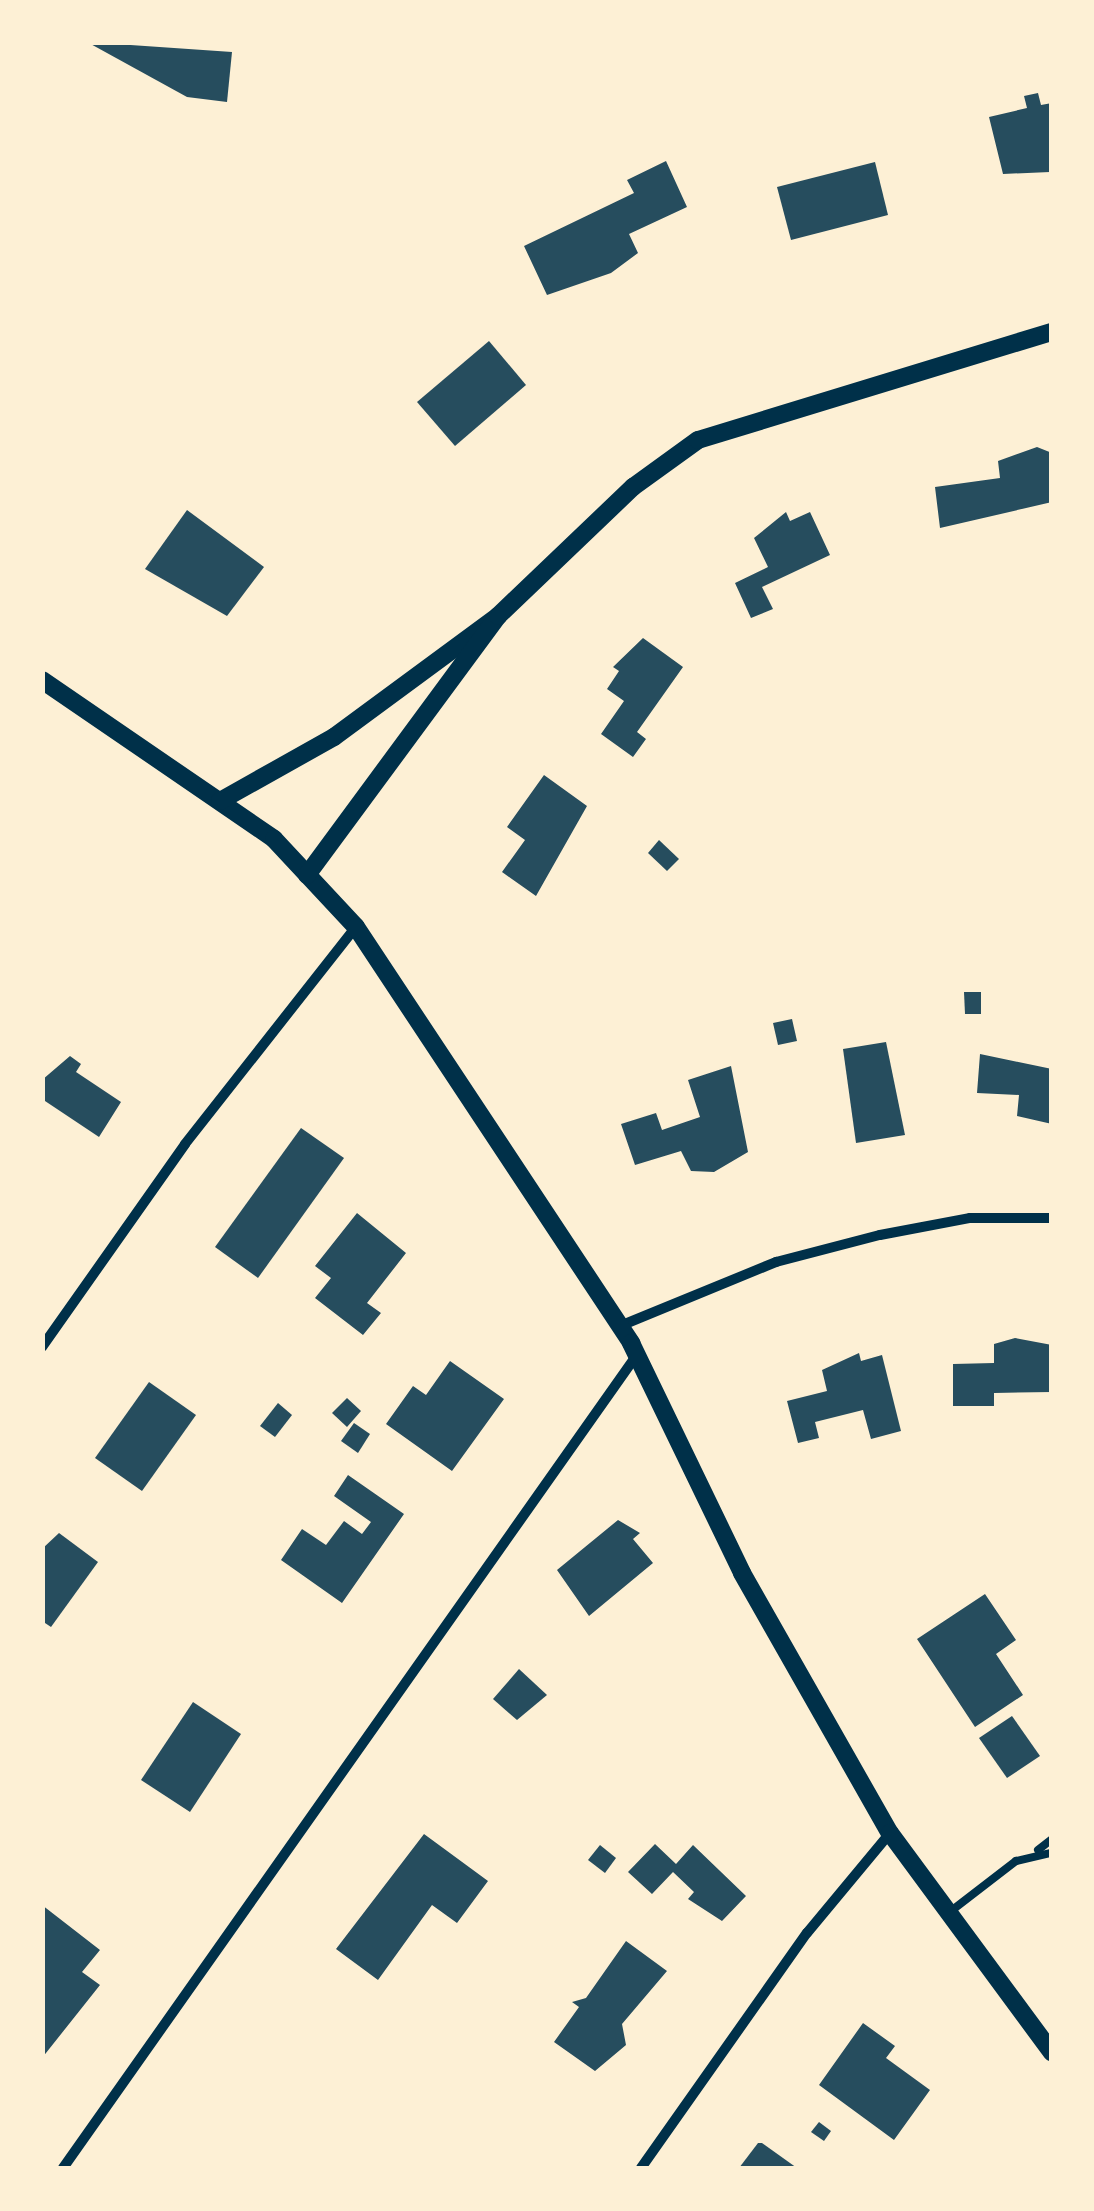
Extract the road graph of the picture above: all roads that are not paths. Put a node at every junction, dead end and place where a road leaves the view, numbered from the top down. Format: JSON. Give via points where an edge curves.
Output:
{"nodes":[{"id":1,"x":1052,"y":332,"type":"edge"},
{"id":2,"x":498,"y":616,"type":"junction"},
{"id":3,"x":42,"y":680,"type":"edge"},
{"id":4,"x":220,"y":801,"type":"junction"},
{"id":5,"x":307,"y":874,"type":"junction"},
{"id":6,"x":356,"y":927,"type":"junction"},
{"id":7,"x":1052,"y":1218,"type":"edge"},
{"id":8,"x":620,"y":1326,"type":"junction"},
{"id":9,"x":42,"y":1347,"type":"edge"},
{"id":10,"x":637,"y":1355,"type":"junction"},
{"id":11,"x":890,"y":1834,"type":"junction"},
{"id":12,"x":1052,"y":1839,"type":"edge"},
{"id":13,"x":1038,"y":1850,"type":"junction"},
{"id":14,"x":1052,"y":1853,"type":"edge"},
{"id":15,"x":946,"y":1915,"type":"junction"},
{"id":16,"x":1052,"y":2053,"type":"edge"},
{"id":17,"x":63,"y":2168,"type":"edge"},
{"id":18,"x":641,"y":2168,"type":"edge"}],
"edges":[{"from":1,"to":2,"type":"street","via":[[698,440]]},
{"from":2,"to":4,"type":"street","via":[[334,737]]},
{"from":2,"to":5,"type":"street"},
{"from":3,"to":4,"type":"street"},
{"from":4,"to":5,"type":"street"},
{"from":5,"to":6,"type":"street"},
{"from":6,"to":8,"type":"street"},
{"from":6,"to":9,"type":"street","via":[[184,1144]]},
{"from":7,"to":8,"type":"street","via":[[970,1218],[880,1235],[776,1262]]},
{"from":8,"to":10,"type":"street"},
{"from":10,"to":11,"type":"street","via":[[742,1572]]},
{"from":10,"to":17,"type":"street"},
{"from":11,"to":15,"type":"street"},
{"from":11,"to":18,"type":"street","via":[[808,1932]]},
{"from":12,"to":13,"type":"lane"},
{"from":13,"to":14,"type":"lane"},
{"from":13,"to":15,"type":"lane"},
{"from":15,"to":16,"type":"street"}]}
